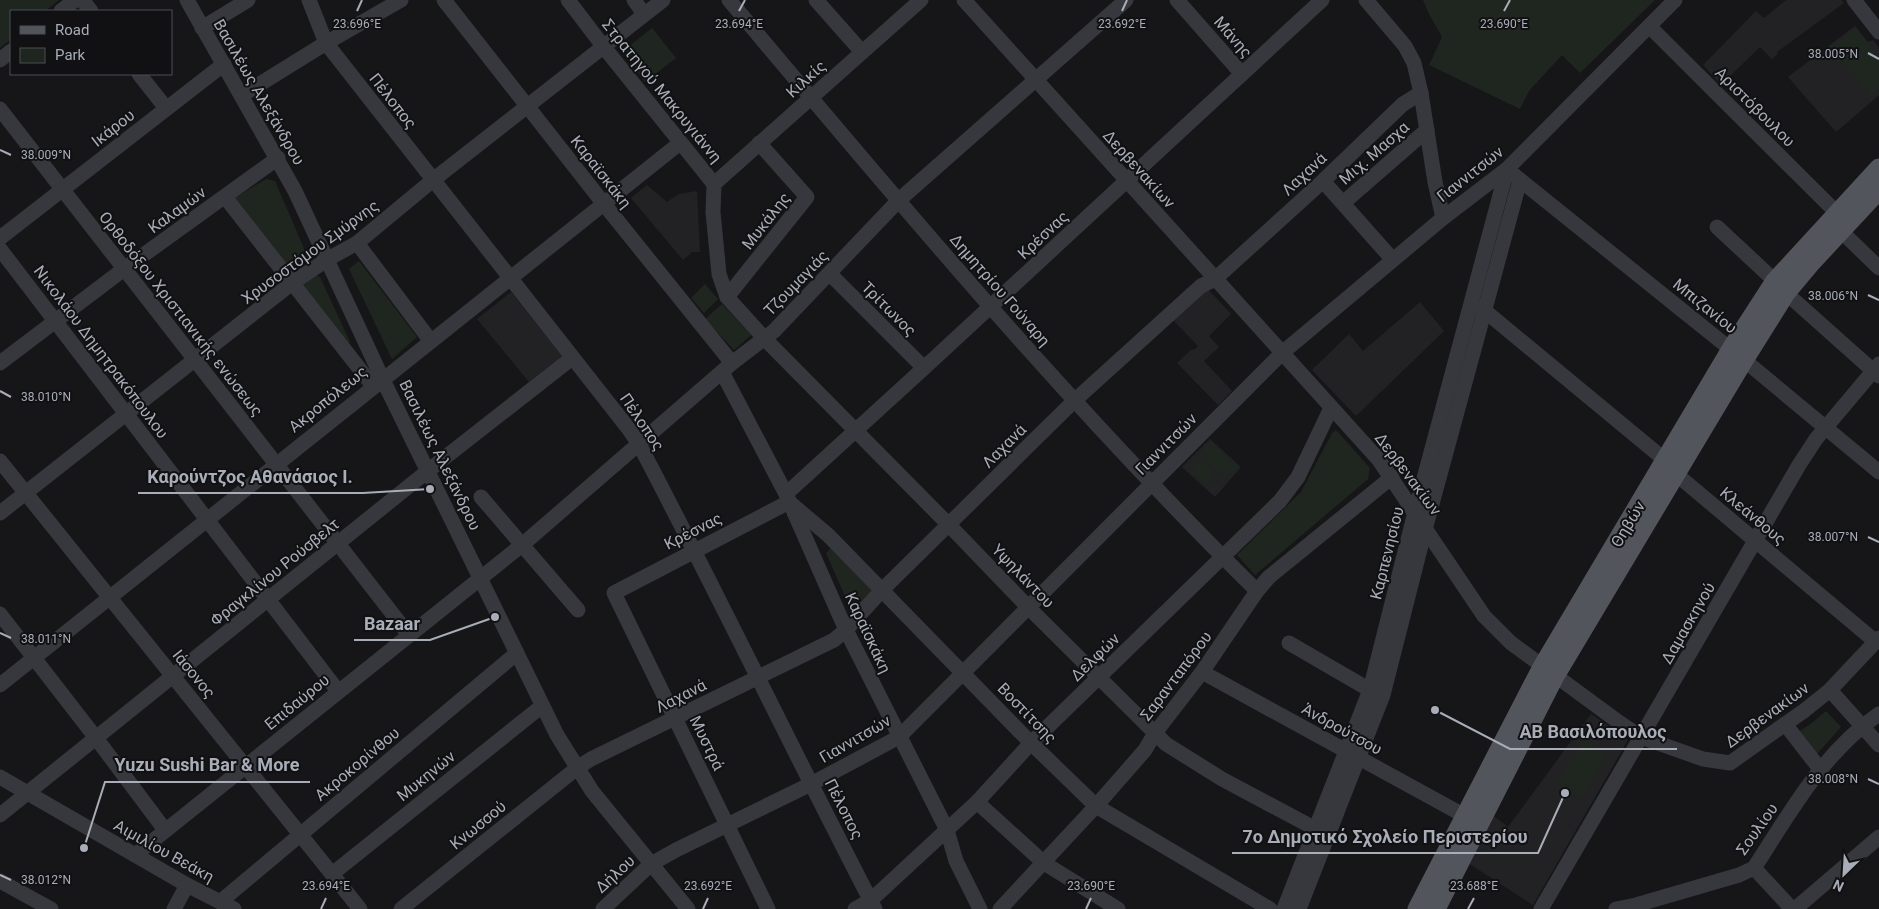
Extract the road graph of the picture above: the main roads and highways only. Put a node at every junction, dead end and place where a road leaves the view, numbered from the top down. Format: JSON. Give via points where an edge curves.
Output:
{"nodes":[{"id":1,"x":1879,"y":168,"type":"edge"},
{"id":2,"x":1879,"y":190,"type":"edge"},
{"id":3,"x":1780,"y":287,"type":"junction"},
{"id":4,"x":1548,"y":671,"type":"junction"},
{"id":5,"x":1417,"y":909,"type":"edge"},
{"id":6,"x":1436,"y":909,"type":"edge"}],
"edges":[{"from":1,"to":3,"type":"main road","name":"Θηβών","via":[[1836,212]]},
{"from":2,"to":3,"type":"main road","name":"Θηβών","via":[[1841,231]]},
{"from":3,"to":4,"type":"main road","name":"Θηβών"},
{"from":4,"to":5,"type":"main road","name":"Θηβών","via":[[1465,816]]},
{"from":4,"to":6,"type":"main road","name":"Θηβών"}]}
